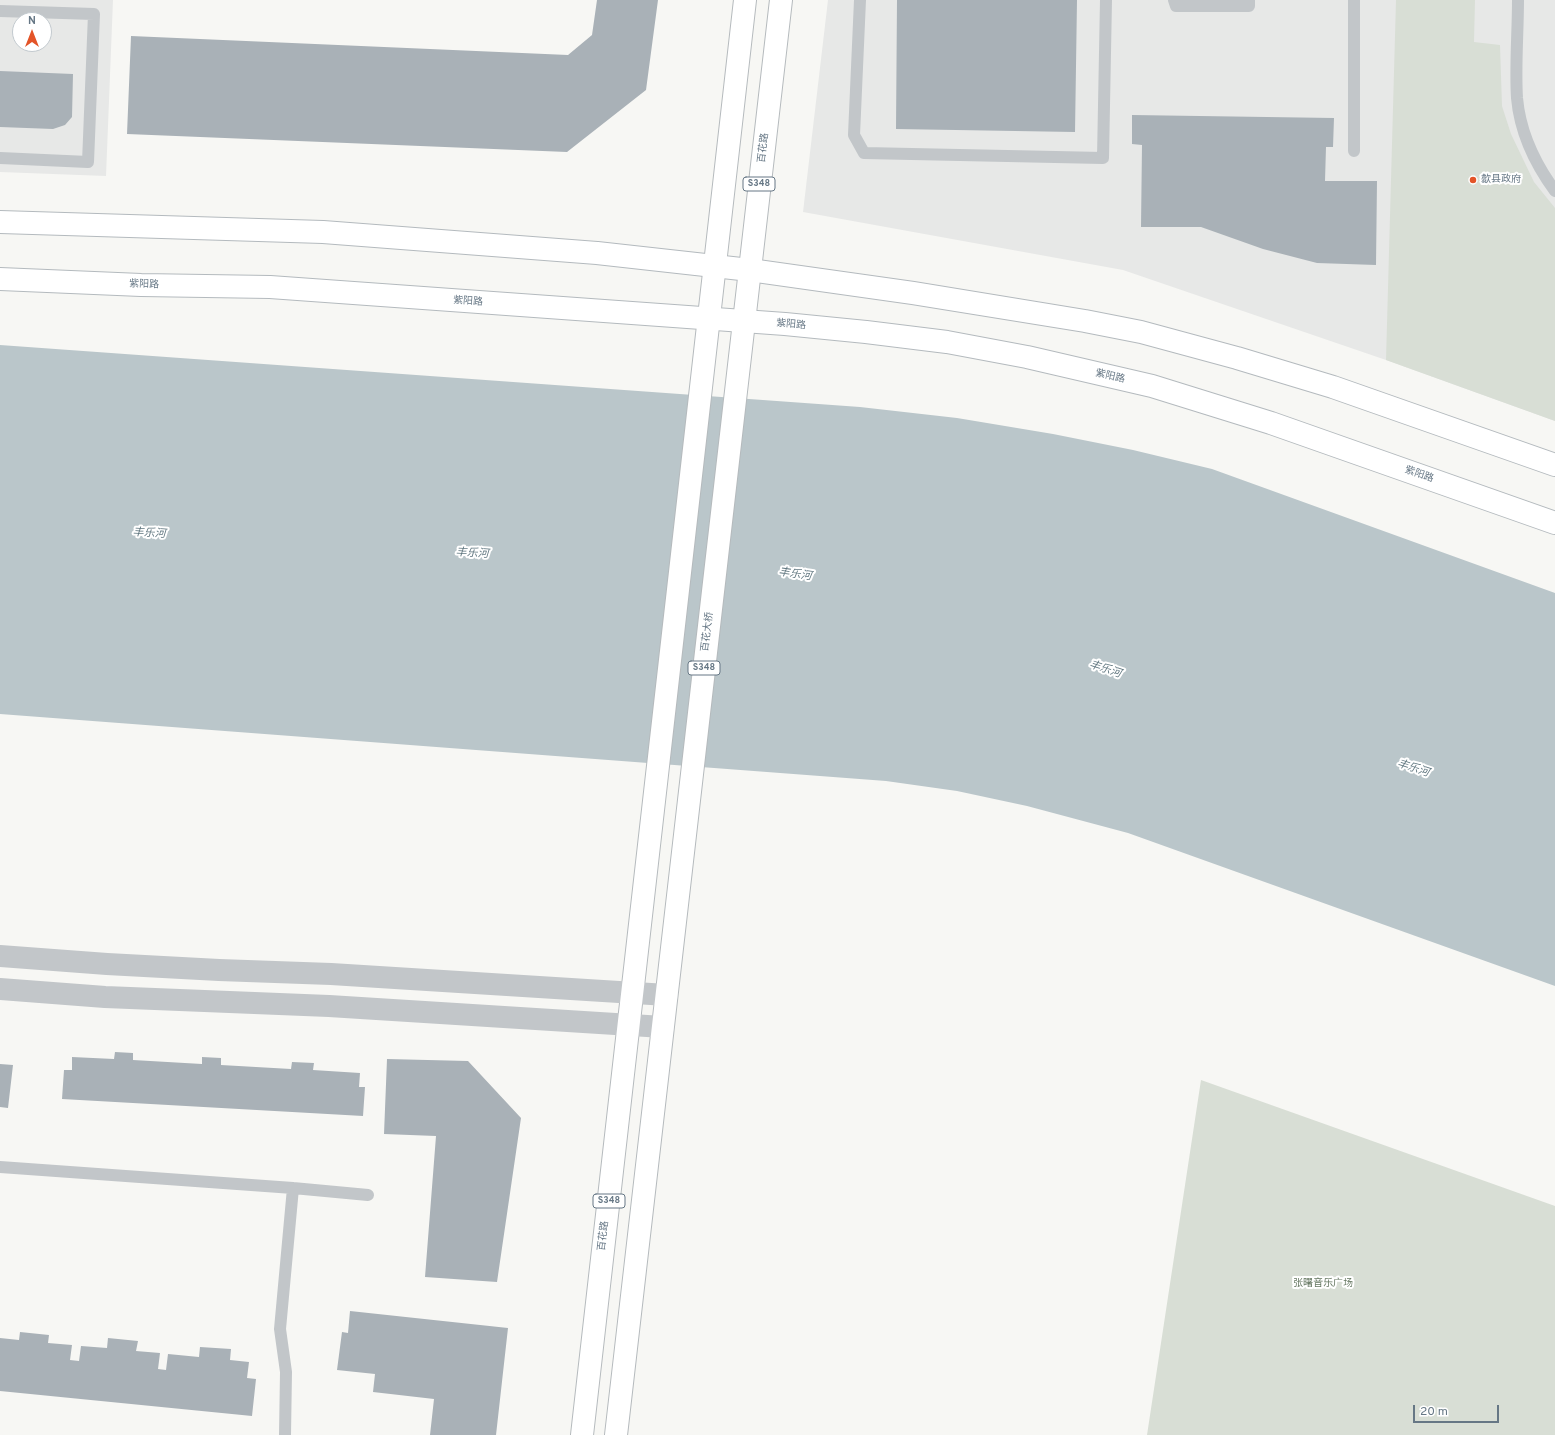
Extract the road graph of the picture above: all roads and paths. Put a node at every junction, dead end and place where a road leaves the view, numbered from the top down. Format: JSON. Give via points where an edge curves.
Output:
{"nodes":[{"id":1,"x":745,"y":0,"type":"edge"},
{"id":2,"x":780,"y":0,"type":"edge"},
{"id":3,"x":860,"y":0,"type":"edge"},
{"id":4,"x":1106,"y":0,"type":"edge"},
{"id":5,"x":1174,"y":0,"type":"edge"},
{"id":6,"x":1249,"y":0,"type":"edge"},
{"id":7,"x":1354,"y":0,"type":"edge"},
{"id":8,"x":1518,"y":0,"type":"edge"},
{"id":9,"x":0,"y":11,"type":"edge"},
{"id":10,"x":1354,"y":151,"type":"dead end"},
{"id":11,"x":0,"y":158,"type":"edge"},
{"id":12,"x":1555,"y":191,"type":"edge"},
{"id":13,"x":0,"y":222,"type":"edge"},
{"id":14,"x":715,"y":266,"type":"junction"},
{"id":15,"x":750,"y":270,"type":"junction"},
{"id":16,"x":0,"y":279,"type":"edge"},
{"id":17,"x":709,"y":319,"type":"junction"},
{"id":18,"x":744,"y":321,"type":"junction"},
{"id":19,"x":738,"y":368,"type":"joint"},
{"id":20,"x":1555,"y":466,"type":"edge"},
{"id":21,"x":1555,"y":523,"type":"edge"},
{"id":22,"x":0,"y":956,"type":"edge"},
{"id":23,"x":0,"y":989,"type":"edge"},
{"id":24,"x":632,"y":993,"type":"junction"},
{"id":25,"x":667,"y":995,"type":"junction"},
{"id":26,"x":629,"y":1025,"type":"junction"},
{"id":27,"x":663,"y":1027,"type":"junction"},
{"id":28,"x":0,"y":1167,"type":"edge"},
{"id":29,"x":293,"y":1188,"type":"junction"},
{"id":30,"x":368,"y":1195,"type":"dead end"},
{"id":31,"x":285,"y":1435,"type":"edge"},
{"id":32,"x":582,"y":1435,"type":"edge"},
{"id":33,"x":616,"y":1435,"type":"edge"}],
"edges":[{"from":1,"to":14,"type":"main road","number":"S348"},
{"from":2,"to":15,"type":"main road","name":"百花路","number":"S348"},
{"from":3,"to":4,"type":"lane","via":[[854,135],[864,153],[1103,158]]},
{"from":5,"to":6,"type":"lane","via":[[1176,6],[1249,6]]},
{"from":7,"to":10,"type":"lane"},
{"from":8,"to":12,"type":"lane","via":[[1517,99],[1533,156]]},
{"from":9,"to":11,"type":"lane","via":[[94,14],[88,162]]},
{"from":13,"to":14,"type":"main road","via":[[323,232],[597,253]]},
{"from":14,"to":15,"type":"main road"},
{"from":14,"to":17,"type":"main road","number":"S348"},
{"from":15,"to":18,"type":"main road","name":"百花路","number":"S348"},
{"from":15,"to":20,"type":"main road","via":[[913,293],[1141,332],[1333,387]]},
{"from":16,"to":17,"type":"main road","name":"紫阳路","via":[[270,287]]},
{"from":17,"to":18,"type":"main road","name":"紫阳路"},
{"from":17,"to":24,"type":"main road","name":"百花路","number":"S348"},
{"from":18,"to":19,"type":"main road","name":"百花路","number":"S348"},
{"from":18,"to":21,"type":"main road","name":"紫阳路","via":[[947,342],[1027,357],[1152,386],[1271,423]]},
{"from":19,"to":25,"type":"main road","name":"百花大桥","number":"S348"},
{"from":22,"to":24,"type":"street","via":[[115,965],[331,974]]},
{"from":23,"to":26,"type":"street"},
{"from":24,"to":25,"type":"street"},
{"from":24,"to":26,"type":"main road","name":"百花路","number":"S348"},
{"from":25,"to":27,"type":"main road","number":"S348"},
{"from":26,"to":27,"type":"street"},
{"from":26,"to":32,"type":"main road","name":"百花路","number":"S348"},
{"from":27,"to":33,"type":"main road","number":"S348"},
{"from":28,"to":29,"type":"lane"},
{"from":29,"to":30,"type":"lane"},
{"from":29,"to":31,"type":"lane","via":[[280,1329],[286,1372]]}]}
